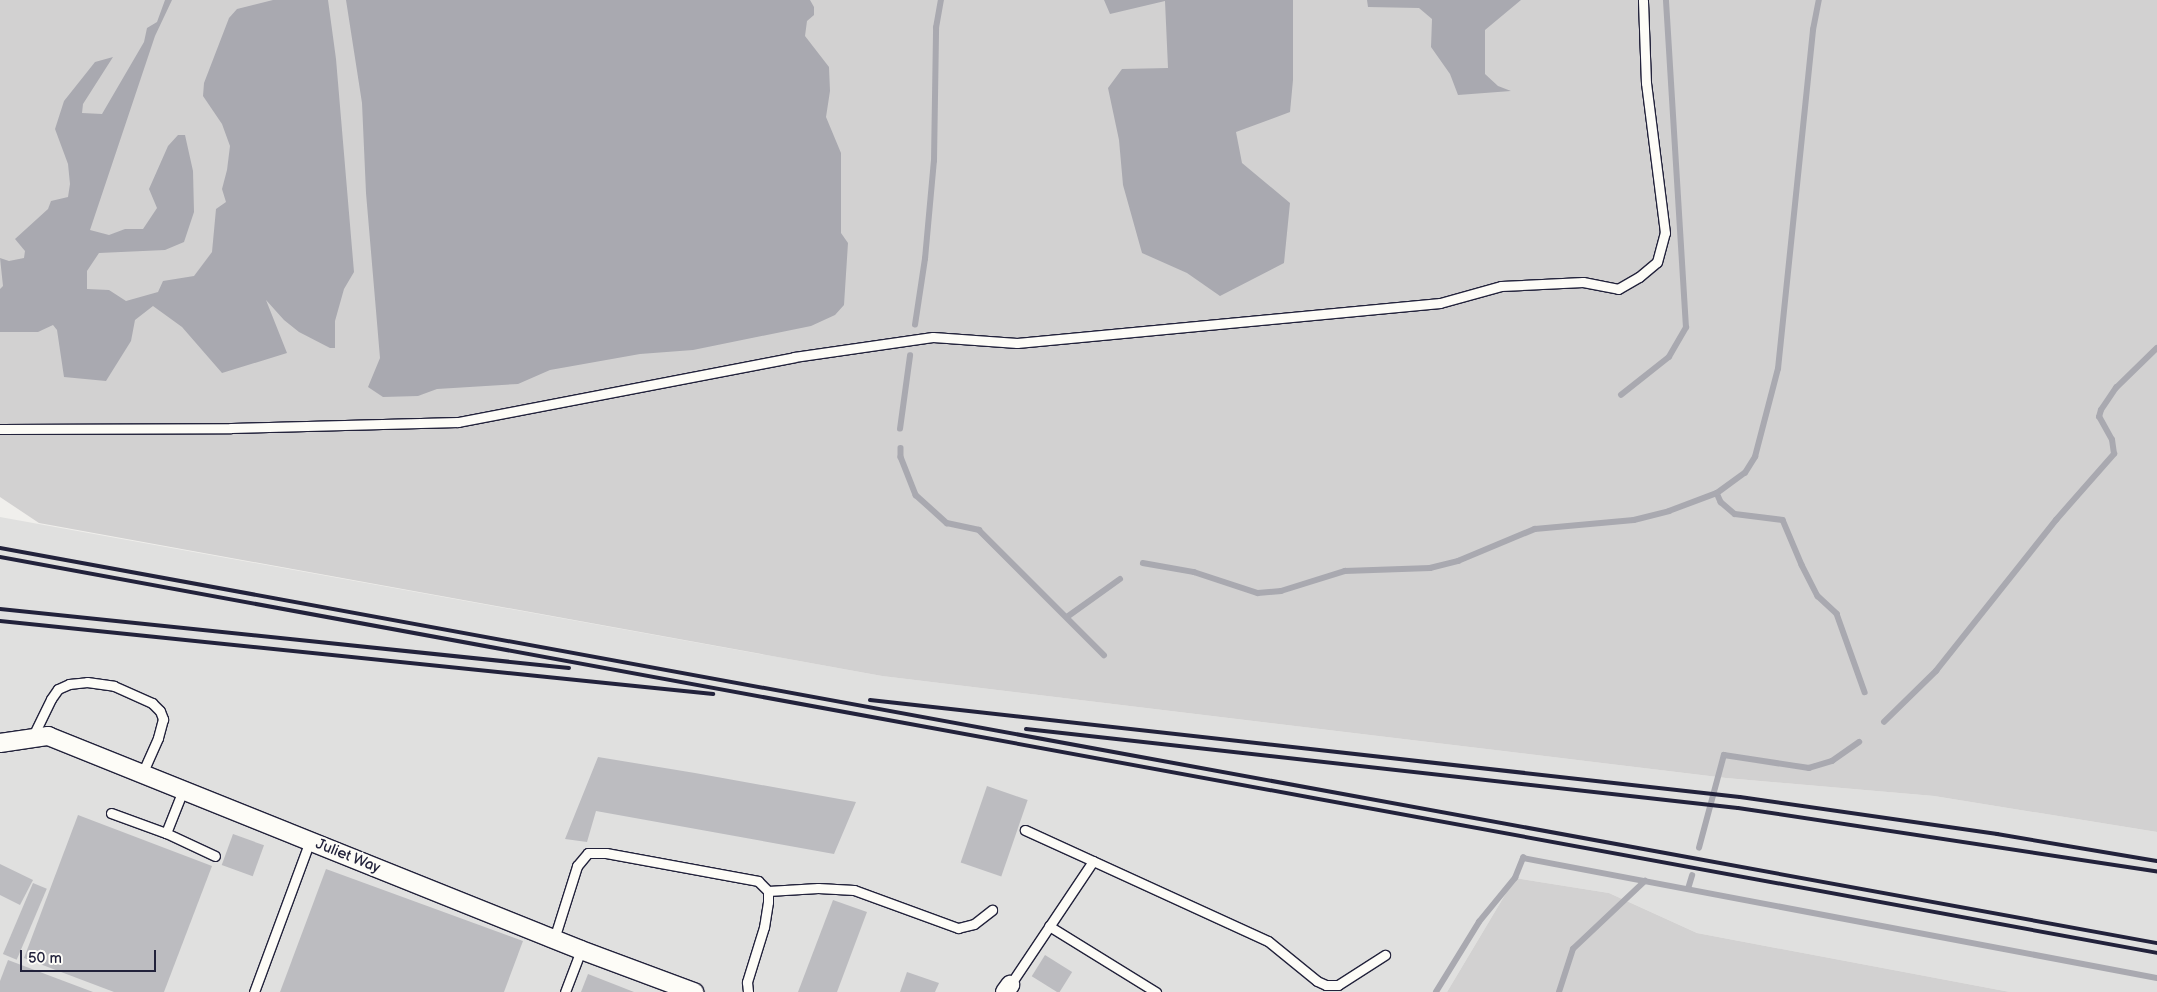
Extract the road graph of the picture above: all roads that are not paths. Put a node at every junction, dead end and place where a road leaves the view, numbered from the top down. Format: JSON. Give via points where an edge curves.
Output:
{"nodes":[{"id":1,"x":1643,"y":0,"type":"edge"},
{"id":2,"x":0,"y":430,"type":"edge"},
{"id":3,"x":32,"y":738,"type":"junction"},
{"id":4,"x":0,"y":743,"type":"edge"},
{"id":5,"x":142,"y":774,"type":"junction"},
{"id":6,"x":183,"y":790,"type":"junction"},
{"id":7,"x":111,"y":813,"type":"dead end"},
{"id":8,"x":1025,"y":830,"type":"dead end"},
{"id":9,"x":166,"y":834,"type":"junction"},
{"id":10,"x":310,"y":841,"type":"junction"},
{"id":11,"x":215,"y":856,"type":"dead end"},
{"id":12,"x":1093,"y":861,"type":"junction"},
{"id":13,"x":768,"y":891,"type":"junction"},
{"id":14,"x":992,"y":910,"type":"dead end"},
{"id":15,"x":1049,"y":926,"type":"junction"},
{"id":16,"x":554,"y":939,"type":"junction"},
{"id":17,"x":581,"y":950,"type":"junction"},
{"id":18,"x":1385,"y":955,"type":"dead end"},
{"id":19,"x":1007,"y":989,"type":"edge"},
{"id":20,"x":254,"y":992,"type":"edge"},
{"id":21,"x":565,"y":992,"type":"edge"},
{"id":22,"x":694,"y":992,"type":"edge"},
{"id":23,"x":748,"y":992,"type":"edge"},
{"id":24,"x":1156,"y":992,"type":"edge"}],
"edges":[{"from":1,"to":2,"type":"lane","via":[[1646,83],[1665,233],[1657,262],[1618,289],[1583,282],[1501,286],[1440,303],[1017,343],[933,337],[794,357],[458,422]]},
{"from":3,"to":4,"type":"street","name":"Juliet Way"},
{"from":3,"to":5,"type":"street","name":"Juliet Way","via":[[48,736]]},
{"from":3,"to":5,"type":"lane","via":[[58,689],[87,682],[114,686],[152,703],[163,719]]},
{"from":5,"to":6,"type":"street","name":"Juliet Way"},
{"from":6,"to":9,"type":"lane"},
{"from":6,"to":10,"type":"street","name":"Juliet Way"},
{"from":7,"to":9,"type":"lane"},
{"from":8,"to":12,"type":"lane"},
{"from":9,"to":11,"type":"lane"},
{"from":10,"to":16,"type":"street","name":"Juliet Way"},
{"from":10,"to":20,"type":"lane"},
{"from":12,"to":15,"type":"lane"},
{"from":12,"to":18,"type":"lane","via":[[1268,941],[1326,985],[1338,985]]},
{"from":13,"to":14,"type":"lane","via":[[854,890],[958,928],[974,924]]},
{"from":13,"to":16,"type":"lane","via":[[758,881],[606,853],[588,853],[578,866]]},
{"from":13,"to":23,"type":"lane","via":[[764,927],[747,982]]},
{"from":15,"to":19,"type":"lane"},
{"from":15,"to":24,"type":"lane"},
{"from":16,"to":17,"type":"street","name":"Juliet Way"},
{"from":17,"to":21,"type":"lane"},
{"from":17,"to":22,"type":"street","name":"Juliet Way"}]}
